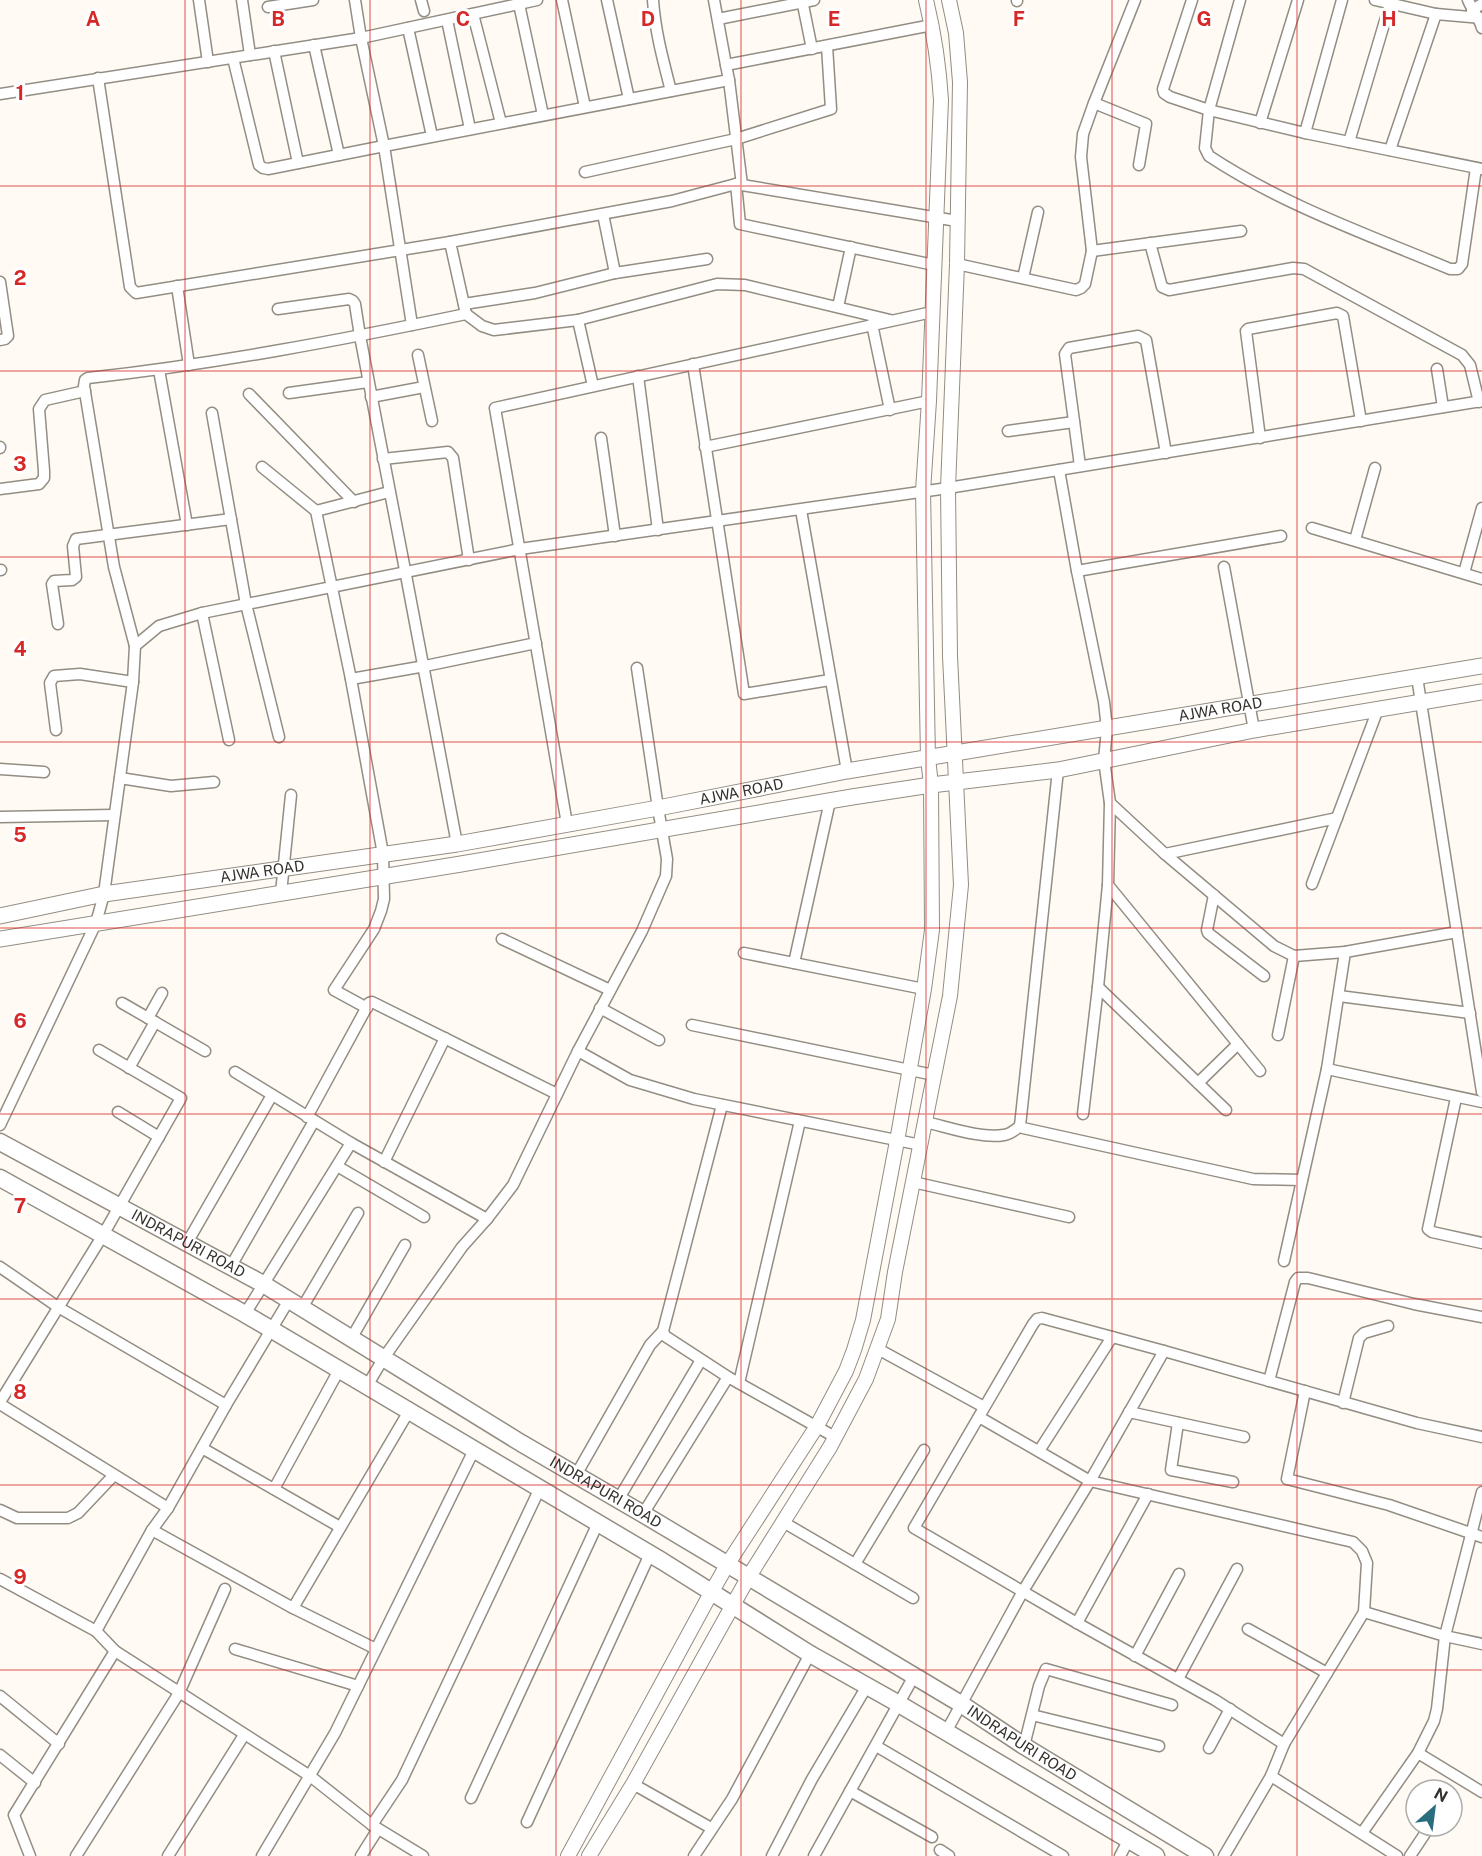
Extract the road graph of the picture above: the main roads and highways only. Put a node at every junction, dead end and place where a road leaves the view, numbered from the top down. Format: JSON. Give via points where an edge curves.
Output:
{"nodes":[{"id":1,"x":1482,"y":666,"type":"edge"},
{"id":2,"x":1482,"y":692,"type":"edge"},
{"id":3,"x":0,"y":916,"type":"edge"},
{"id":4,"x":0,"y":939,"type":"edge"},
{"id":5,"x":0,"y":1142,"type":"edge"},
{"id":6,"x":0,"y":1178,"type":"edge"},
{"id":7,"x":1156,"y":1856,"type":"edge"},
{"id":8,"x":1205,"y":1856,"type":"edge"}],
"edges":[{"from":1,"to":3,"type":"main road","name":"AJWA ROAD","via":[[847,771],[457,844],[104,894]]},
{"from":2,"to":4,"type":"main road","name":"AJWA ROAD","via":[[1254,730],[1058,770],[830,801]]},
{"from":5,"to":8,"type":"main road","name":"INDRAPURI ROAD","via":[[263,1284],[521,1443],[961,1704]]},
{"from":6,"to":7,"type":"main road","name":"INDRAPURI ROAD","via":[[368,1386],[810,1654]]}]}
